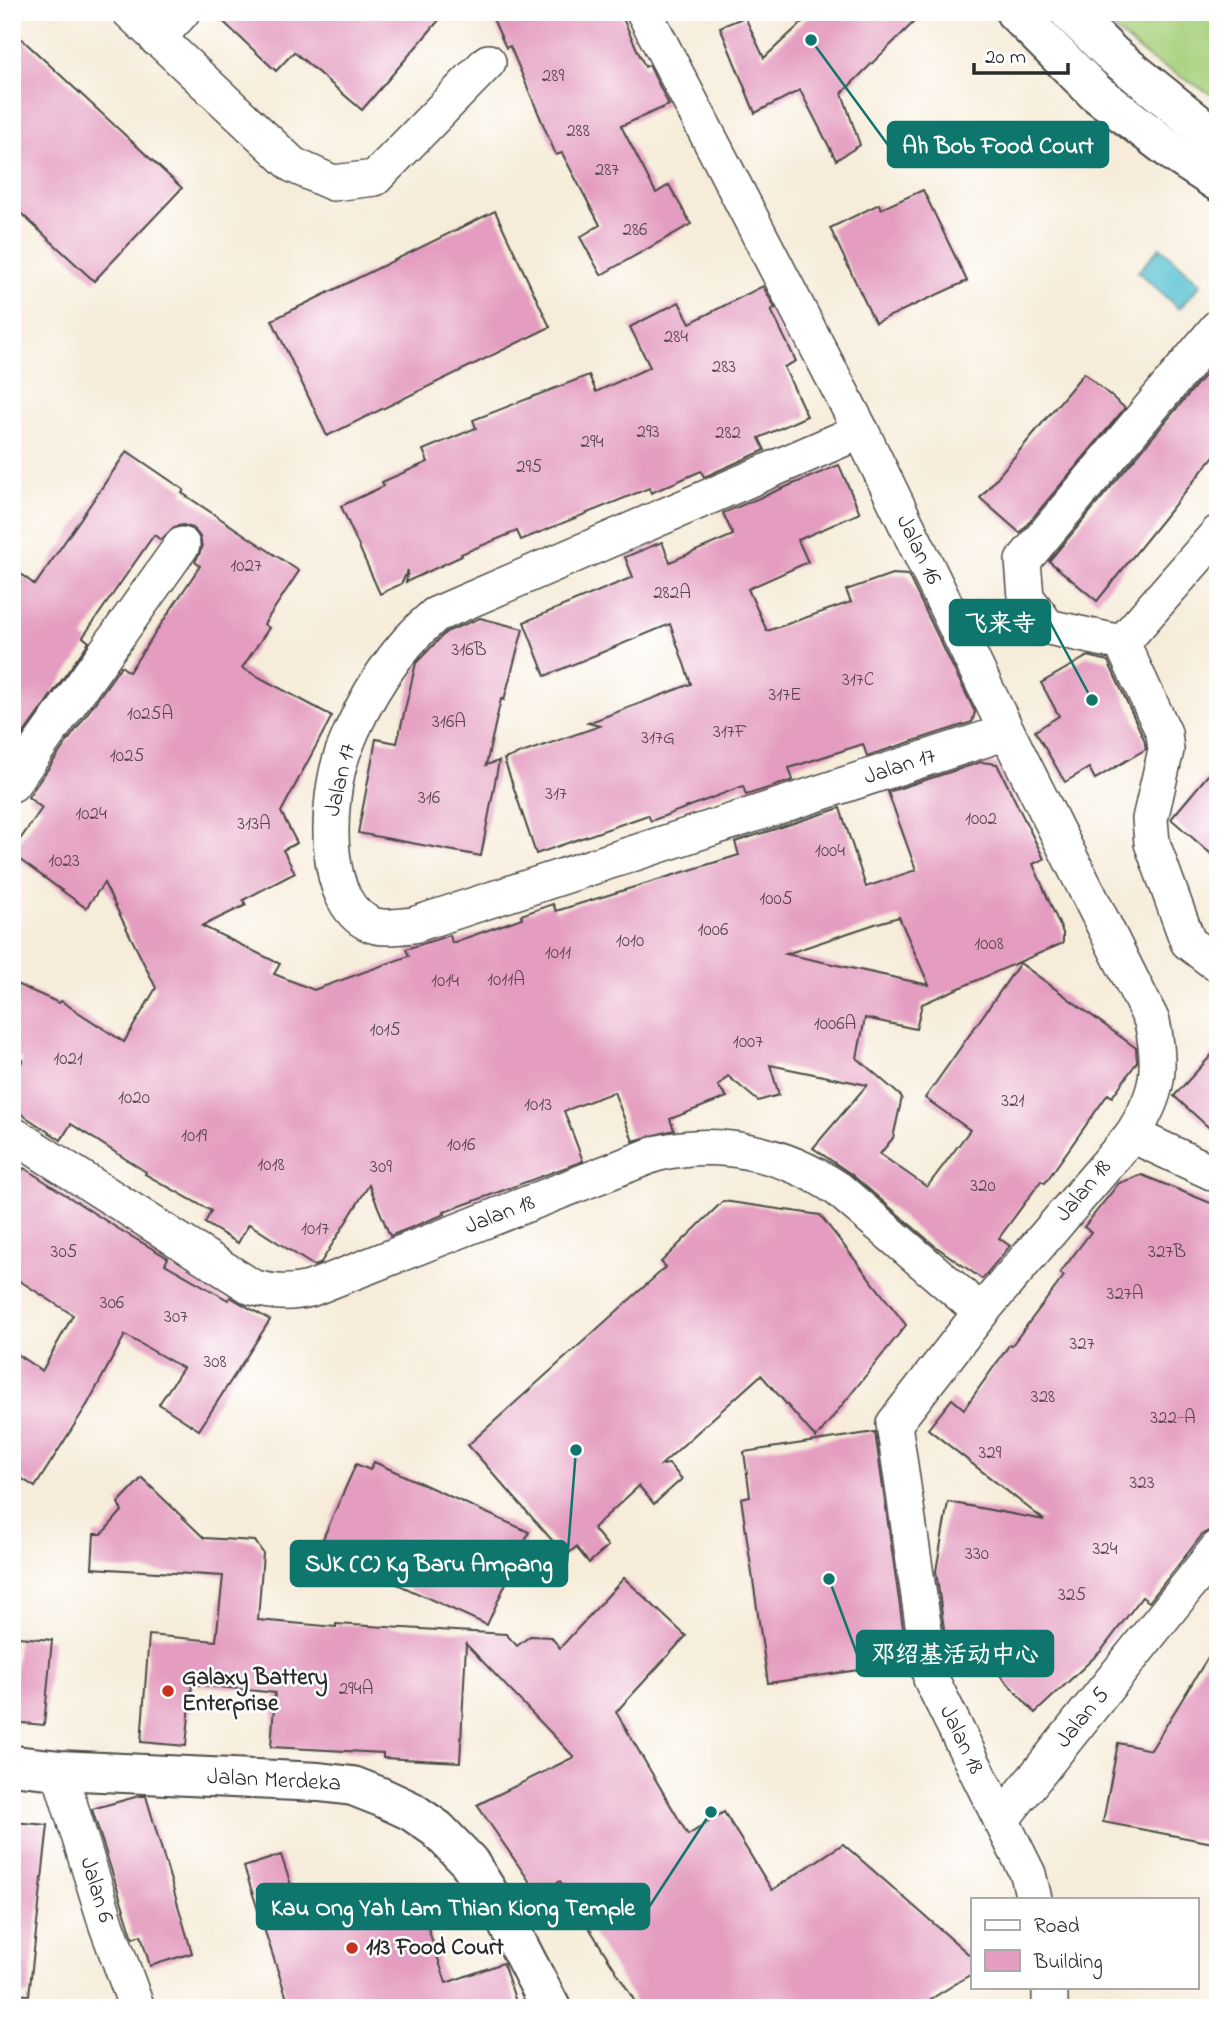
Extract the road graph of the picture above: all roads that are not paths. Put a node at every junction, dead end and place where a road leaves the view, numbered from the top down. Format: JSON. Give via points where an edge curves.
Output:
{"nodes":[{"id":1,"x":130,"y":12,"type":"edge"},
{"id":2,"x":181,"y":12,"type":"edge"},
{"id":3,"x":644,"y":12,"type":"edge"},
{"id":4,"x":1015,"y":12,"type":"edge"},
{"id":5,"x":1069,"y":12,"type":"edge"},
{"id":6,"x":157,"y":39,"type":"junction"},
{"id":7,"x":488,"y":62,"type":"dead end"},
{"id":8,"x":1218,"y":140,"type":"edge"},
{"id":9,"x":1218,"y":183,"type":"edge"},
{"id":10,"x":1218,"y":327,"type":"edge"},
{"id":11,"x":861,"y":432,"type":"junction"},
{"id":12,"x":1218,"y":533,"type":"edge"},
{"id":13,"x":181,"y":545,"type":"dead end"},
{"id":14,"x":1122,"y":643,"type":"junction"},
{"id":15,"x":1007,"y":733,"type":"junction"},
{"id":16,"x":12,"y":784,"type":"edge"},
{"id":17,"x":1218,"y":959,"type":"edge"},
{"id":18,"x":12,"y":1134,"type":"edge"},
{"id":19,"x":1132,"y":1135,"type":"junction"},
{"id":20,"x":1218,"y":1175,"type":"edge"},
{"id":21,"x":981,"y":1312,"type":"junction"},
{"id":22,"x":1218,"y":1548,"type":"edge"},
{"id":23,"x":12,"y":1765,"type":"edge"},
{"id":24,"x":59,"y":1770,"type":"junction"},
{"id":25,"x":1001,"y":1820,"type":"junction"},
{"id":26,"x":1034,"y":1898,"type":"edge"},
{"id":27,"x":1050,"y":1988,"type":"edge"},
{"id":28,"x":137,"y":2008,"type":"edge"},
{"id":29,"x":551,"y":2008,"type":"edge"},
{"id":30,"x":1051,"y":2008,"type":"edge"}],
"edges":[{"from":1,"to":6,"type":"street"},
{"from":2,"to":6,"type":"street"},
{"from":3,"to":11,"type":"street","name":"Jalan 16"},
{"from":4,"to":9,"type":"street","via":[[1095,92]]},
{"from":5,"to":8,"type":"street","via":[[1113,55]]},
{"from":6,"to":7,"type":"street","via":[[293,165],[333,183],[375,177]]},
{"from":10,"to":14,"type":"street","via":[[1023,561],[1026,597],[1048,627]]},
{"from":11,"to":15,"type":"street","name":"Jalan 16"},
{"from":11,"to":15,"type":"street","name":"Jalan 17","via":[[435,615],[412,635],[385,671],[342,753],[330,829],[345,903],[376,926],[413,925]]},
{"from":12,"to":14,"type":"street"},
{"from":13,"to":16,"type":"street"},
{"from":14,"to":17,"type":"street","via":[[1164,733],[1167,750],[1150,819],[1152,843],[1188,942],[1214,962]]},
{"from":15,"to":19,"type":"street","name":"Jalan 16","via":[[1152,1021],[1158,1070],[1154,1093]]},
{"from":18,"to":21,"type":"street","name":"Jalan 18","via":[[252,1287],[292,1293],[655,1154],[708,1146],[745,1150],[817,1174]]},
{"from":19,"to":20,"type":"street"},
{"from":19,"to":21,"type":"street","name":"Jalan 18"},
{"from":21,"to":25,"type":"street","name":"Jalan 18","via":[[894,1424],[931,1679]]},
{"from":22,"to":25,"type":"street","name":"Jalan 5"},
{"from":23,"to":24,"type":"street","name":"Jalan Merdeka"},
{"from":24,"to":28,"type":"street","name":"Jalan 6"},
{"from":24,"to":29,"type":"street","name":"Jalan Merdeka","via":[[319,1782],[352,1786],[411,1811],[437,1829],[469,1862]]},
{"from":25,"to":26,"type":"street","via":[[1028,1874]]},
{"from":27,"to":30,"type":"street"}]}
